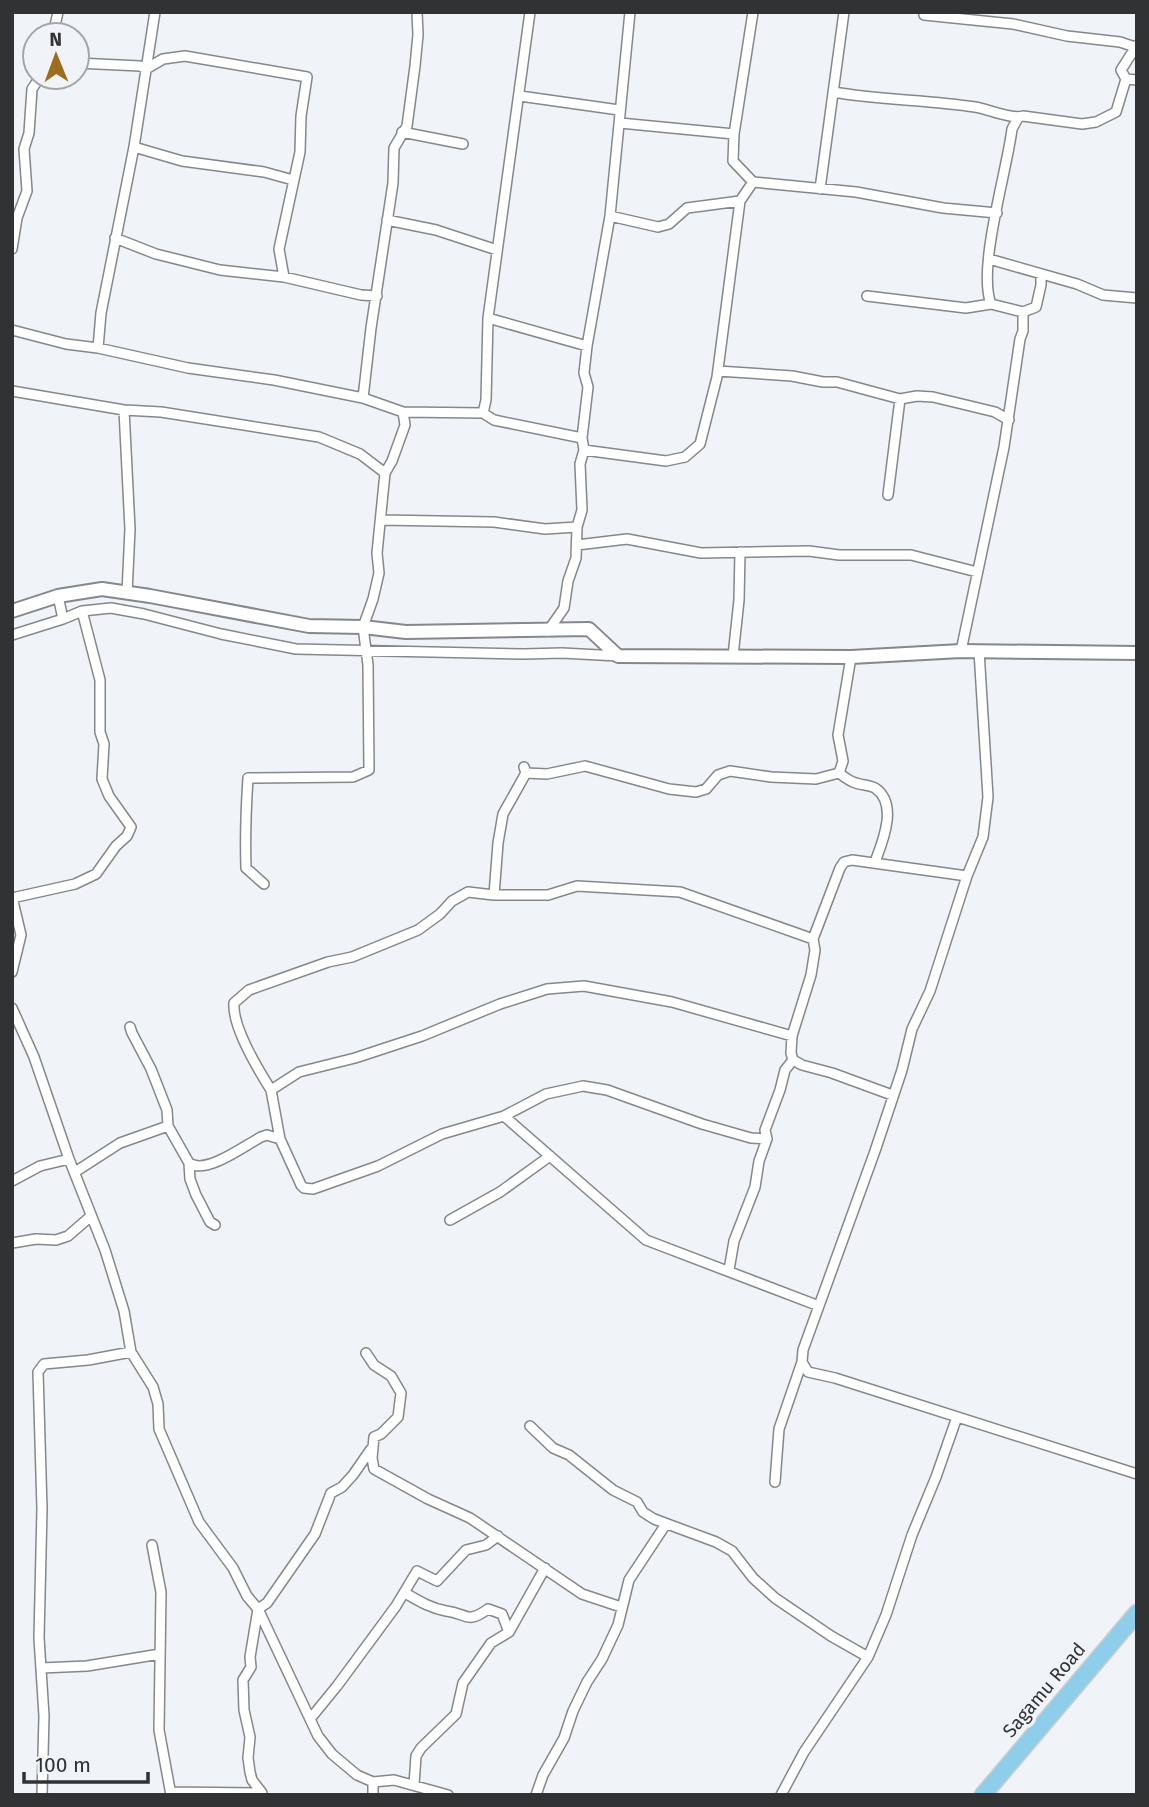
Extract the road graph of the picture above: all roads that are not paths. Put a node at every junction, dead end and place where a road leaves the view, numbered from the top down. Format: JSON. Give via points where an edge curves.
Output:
{"nodes":[{"id":1,"x":155,"y":12,"type":"edge"},
{"id":2,"x":417,"y":12,"type":"edge"},
{"id":3,"x":530,"y":12,"type":"edge"},
{"id":4,"x":630,"y":12,"type":"edge"},
{"id":5,"x":753,"y":12,"type":"edge"},
{"id":6,"x":844,"y":12,"type":"edge"},
{"id":7,"x":924,"y":15,"type":"dead end"},
{"id":8,"x":1136,"y":46,"type":"edge"},
{"id":9,"x":150,"y":52,"type":"junction"},
{"id":10,"x":163,"y":59,"type":"junction"},
{"id":11,"x":91,"y":64,"type":"edge"},
{"id":12,"x":146,"y":69,"type":"junction"},
{"id":13,"x":1126,"y":79,"type":"junction"},
{"id":14,"x":1137,"y":80,"type":"edge"},
{"id":15,"x":32,"y":91,"type":"edge"},
{"id":16,"x":833,"y":92,"type":"junction"},
{"id":17,"x":520,"y":96,"type":"junction"},
{"id":18,"x":619,"y":110,"type":"junction"},
{"id":19,"x":1018,"y":118,"type":"junction"},
{"id":20,"x":620,"y":123,"type":"junction"},
{"id":21,"x":402,"y":132,"type":"junction"},
{"id":22,"x":734,"y":134,"type":"junction"},
{"id":23,"x":463,"y":144,"type":"dead end"},
{"id":24,"x":134,"y":147,"type":"junction"},
{"id":25,"x":293,"y":180,"type":"junction"},
{"id":26,"x":752,"y":182,"type":"junction"},
{"id":27,"x":820,"y":188,"type":"junction"},
{"id":28,"x":740,"y":201,"type":"junction"},
{"id":29,"x":996,"y":213,"type":"junction"},
{"id":30,"x":610,"y":215,"type":"junction"},
{"id":31,"x":387,"y":220,"type":"junction"},
{"id":32,"x":115,"y":238,"type":"junction"},
{"id":33,"x":13,"y":243,"type":"edge"},
{"id":34,"x":497,"y":250,"type":"junction"},
{"id":35,"x":989,"y":259,"type":"junction"},
{"id":36,"x":1041,"y":275,"type":"junction"},
{"id":37,"x":284,"y":277,"type":"junction"},
{"id":38,"x":377,"y":296,"type":"junction"},
{"id":39,"x":867,"y":296,"type":"dead end"},
{"id":40,"x":1137,"y":298,"type":"edge"},
{"id":41,"x":991,"y":304,"type":"junction"},
{"id":42,"x":1023,"y":312,"type":"junction"},
{"id":43,"x":488,"y":318,"type":"junction"},
{"id":44,"x":12,"y":330,"type":"edge"},
{"id":45,"x":587,"y":346,"type":"junction"},
{"id":46,"x":98,"y":348,"type":"junction"},
{"id":47,"x":718,"y":371,"type":"junction"},
{"id":48,"x":12,"y":391,"type":"edge"},
{"id":49,"x":363,"y":398,"type":"junction"},
{"id":50,"x":900,"y":398,"type":"junction"},
{"id":51,"x":124,"y":410,"type":"junction"},
{"id":52,"x":403,"y":412,"type":"junction"},
{"id":53,"x":483,"y":412,"type":"junction"},
{"id":54,"x":1009,"y":419,"type":"junction"},
{"id":55,"x":582,"y":438,"type":"junction"},
{"id":56,"x":584,"y":450,"type":"junction"},
{"id":57,"x":385,"y":473,"type":"junction"},
{"id":58,"x":888,"y":495,"type":"dead end"},
{"id":59,"x":382,"y":520,"type":"junction"},
{"id":60,"x":577,"y":527,"type":"junction"},
{"id":61,"x":577,"y":545,"type":"junction"},
{"id":62,"x":740,"y":552,"type":"junction"},
{"id":63,"x":977,"y":572,"type":"junction"},
{"id":64,"x":127,"y":593,"type":"junction"},
{"id":65,"x":58,"y":596,"type":"junction"},
{"id":66,"x":12,"y":611,"type":"edge"},
{"id":67,"x":82,"y":611,"type":"junction"},
{"id":68,"x":63,"y":619,"type":"junction"},
{"id":69,"x":363,"y":627,"type":"junction"},
{"id":70,"x":548,"y":631,"type":"junction"},
{"id":71,"x":12,"y":635,"type":"edge"},
{"id":72,"x":366,"y":650,"type":"junction"},
{"id":73,"x":961,"y":651,"type":"junction"},
{"id":74,"x":979,"y":651,"type":"junction"},
{"id":75,"x":1137,"y":653,"type":"edge"},
{"id":76,"x":618,"y":656,"type":"junction"},
{"id":77,"x":733,"y":656,"type":"junction"},
{"id":78,"x":851,"y":656,"type":"junction"},
{"id":79,"x":839,"y":773,"type":"junction"},
{"id":80,"x":875,"y":863,"type":"junction"},
{"id":81,"x":967,"y":876,"type":"junction"},
{"id":82,"x":264,"y":884,"type":"dead end"},
{"id":83,"x":494,"y":895,"type":"junction"},
{"id":84,"x":13,"y":898,"type":"edge"},
{"id":85,"x":813,"y":939,"type":"junction"},
{"id":86,"x":12,"y":972,"type":"edge"},
{"id":87,"x":12,"y":1008,"type":"edge"},
{"id":88,"x":131,"y":1027,"type":"dead end"},
{"id":89,"x":792,"y":1036,"type":"junction"},
{"id":90,"x":793,"y":1060,"type":"junction"},
{"id":91,"x":271,"y":1090,"type":"junction"},
{"id":92,"x":892,"y":1095,"type":"junction"},
{"id":93,"x":504,"y":1115,"type":"junction"},
{"id":94,"x":167,"y":1126,"type":"junction"},
{"id":95,"x":280,"y":1139,"type":"junction"},
{"id":96,"x":767,"y":1139,"type":"junction"},
{"id":97,"x":550,"y":1156,"type":"junction"},
{"id":98,"x":69,"y":1159,"type":"junction"},
{"id":99,"x":189,"y":1163,"type":"junction"},
{"id":100,"x":75,"y":1172,"type":"junction"},
{"id":101,"x":12,"y":1181,"type":"edge"},
{"id":102,"x":91,"y":1216,"type":"junction"},
{"id":103,"x":450,"y":1220,"type":"dead end"},
{"id":104,"x":215,"y":1225,"type":"dead end"},
{"id":105,"x":12,"y":1243,"type":"edge"},
{"id":106,"x":729,"y":1270,"type":"junction"},
{"id":107,"x":819,"y":1306,"type":"junction"},
{"id":108,"x":131,"y":1352,"type":"junction"},
{"id":109,"x":366,"y":1353,"type":"dead end"},
{"id":110,"x":802,"y":1362,"type":"junction"},
{"id":111,"x":957,"y":1417,"type":"junction"},
{"id":112,"x":530,"y":1426,"type":"dead end"},
{"id":113,"x":372,"y":1448,"type":"junction"},
{"id":114,"x":1137,"y":1474,"type":"edge"},
{"id":115,"x":775,"y":1482,"type":"dead end"},
{"id":116,"x":666,"y":1524,"type":"junction"},
{"id":117,"x":498,"y":1536,"type":"junction"},
{"id":118,"x":152,"y":1545,"type":"dead end"},
{"id":119,"x":545,"y":1568,"type":"junction"},
{"id":120,"x":405,"y":1593,"type":"junction"},
{"id":121,"x":621,"y":1607,"type":"junction"},
{"id":122,"x":258,"y":1609,"type":"junction"},
{"id":123,"x":1137,"y":1613,"type":"edge"},
{"id":124,"x":509,"y":1632,"type":"junction"},
{"id":125,"x":160,"y":1654,"type":"junction"},
{"id":126,"x":868,"y":1657,"type":"junction"},
{"id":127,"x":41,"y":1668,"type":"junction"},
{"id":128,"x":310,"y":1718,"type":"junction"},
{"id":129,"x":373,"y":1782,"type":"junction"},
{"id":130,"x":414,"y":1785,"type":"junction"},
{"id":131,"x":171,"y":1793,"type":"edge"},
{"id":132,"x":262,"y":1794,"type":"edge"},
{"id":133,"x":41,"y":1795,"type":"edge"},
{"id":134,"x":373,"y":1795,"type":"edge"},
{"id":135,"x":448,"y":1795,"type":"edge"},
{"id":136,"x":536,"y":1795,"type":"edge"},
{"id":137,"x":782,"y":1795,"type":"edge"},
{"id":138,"x":983,"y":1795,"type":"edge"}],
"edges":[{"from":1,"to":9,"type":"street"},
{"from":2,"to":21,"type":"street","via":[[415,66],[407,126]]},
{"from":3,"to":17,"type":"street"},
{"from":4,"to":18,"type":"street"},
{"from":5,"to":22,"type":"street"},
{"from":6,"to":16,"type":"street"},
{"from":7,"to":8,"type":"street","via":[[1013,24]]},
{"from":8,"to":13,"type":"street","via":[[1121,71]]},
{"from":9,"to":10,"type":"street"},
{"from":9,"to":12,"type":"street"},
{"from":10,"to":12,"type":"street"},
{"from":10,"to":25,"type":"street","via":[[209,58],[307,77]]},
{"from":11,"to":12,"type":"street"},
{"from":12,"to":24,"type":"street"},
{"from":13,"to":14,"type":"street"},
{"from":13,"to":19,"type":"street","via":[[1116,112],[1096,121],[1082,124]]},
{"from":15,"to":33,"type":"street","via":[[24,149],[27,191]]},
{"from":16,"to":19,"type":"street","via":[[959,104]]},
{"from":16,"to":27,"type":"street"},
{"from":17,"to":18,"type":"street"},
{"from":17,"to":34,"type":"street"},
{"from":18,"to":20,"type":"street"},
{"from":19,"to":29,"type":"street"},
{"from":20,"to":22,"type":"street"},
{"from":20,"to":30,"type":"street"},
{"from":21,"to":23,"type":"street"},
{"from":21,"to":31,"type":"street","via":[[394,148]]},
{"from":22,"to":26,"type":"street","via":[[733,161]]},
{"from":24,"to":25,"type":"street","via":[[182,162]]},
{"from":24,"to":32,"type":"street"},
{"from":25,"to":37,"type":"street","via":[[279,249]]},
{"from":26,"to":27,"type":"street"},
{"from":26,"to":28,"type":"street"},
{"from":27,"to":29,"type":"street"},
{"from":28,"to":30,"type":"street","via":[[687,208],[669,224],[658,227]]},
{"from":28,"to":47,"type":"street"},
{"from":29,"to":35,"type":"street"},
{"from":30,"to":45,"type":"street"},
{"from":31,"to":34,"type":"street"},
{"from":31,"to":38,"type":"street"},
{"from":32,"to":37,"type":"street","via":[[220,270]]},
{"from":32,"to":46,"type":"street"},
{"from":34,"to":43,"type":"street"},
{"from":35,"to":36,"type":"street"},
{"from":35,"to":41,"type":"street","via":[[987,294]]},
{"from":36,"to":40,"type":"street","via":[[1103,295]]},
{"from":36,"to":42,"type":"street","via":[[1035,307]]},
{"from":37,"to":38,"type":"street"},
{"from":38,"to":49,"type":"street"},
{"from":39,"to":41,"type":"street","via":[[966,308]]},
{"from":41,"to":42,"type":"street"},
{"from":42,"to":54,"type":"street"},
{"from":43,"to":45,"type":"street"},
{"from":43,"to":53,"type":"street"},
{"from":44,"to":46,"type":"street"},
{"from":45,"to":55,"type":"street"},
{"from":46,"to":49,"type":"street"},
{"from":47,"to":50,"type":"street","via":[[837,382]]},
{"from":47,"to":56,"type":"street","via":[[700,444],[685,457],[666,461]]},
{"from":48,"to":51,"type":"street"},
{"from":49,"to":52,"type":"street"},
{"from":50,"to":54,"type":"street","via":[[949,400]]},
{"from":50,"to":58,"type":"street"},
{"from":51,"to":57,"type":"street","via":[[318,437],[360,454]]},
{"from":51,"to":64,"type":"street","via":[[130,529]]},
{"from":52,"to":53,"type":"street"},
{"from":52,"to":57,"type":"street","via":[[405,425]]},
{"from":53,"to":55,"type":"street","via":[[494,421]]},
{"from":54,"to":63,"type":"street"},
{"from":55,"to":56,"type":"street"},
{"from":56,"to":60,"type":"street"},
{"from":57,"to":59,"type":"street"},
{"from":59,"to":60,"type":"street"},
{"from":59,"to":69,"type":"street","via":[[379,573]]},
{"from":60,"to":61,"type":"street"},
{"from":61,"to":62,"type":"street","via":[[627,539],[701,552]]},
{"from":61,"to":70,"type":"street","via":[[564,608]]},
{"from":62,"to":63,"type":"street","via":[[911,555]]},
{"from":62,"to":77,"type":"street"},
{"from":63,"to":73,"type":"street"},
{"from":64,"to":65,"type":"street","via":[[102,589]]},
{"from":64,"to":69,"type":"street","via":[[309,626]]},
{"from":65,"to":66,"type":"street"},
{"from":65,"to":68,"type":"street"},
{"from":67,"to":68,"type":"street"},
{"from":67,"to":72,"type":"street","via":[[111,608],[296,649]]},
{"from":67,"to":84,"type":"street","via":[[100,680],[102,779],[131,827],[96,874]]},
{"from":68,"to":71,"type":"street"},
{"from":69,"to":70,"type":"street","via":[[407,632]]},
{"from":69,"to":72,"type":"street"},
{"from":70,"to":76,"type":"street","via":[[589,629]]},
{"from":72,"to":76,"type":"street"},
{"from":72,"to":82,"type":"street","via":[[368,772],[353,777],[247,779],[246,867]]},
{"from":73,"to":74,"type":"street"},
{"from":73,"to":78,"type":"street"},
{"from":74,"to":75,"type":"street"},
{"from":74,"to":81,"type":"street","via":[[988,797],[984,837]]},
{"from":76,"to":77,"type":"street"},
{"from":77,"to":78,"type":"street"},
{"from":78,"to":79,"type":"street","via":[[838,735],[843,761]]},
{"from":79,"to":80,"type":"street","via":[[851,782],[875,788],[884,798],[885,834]]},
{"from":79,"to":83,"type":"street","via":[[816,779],[730,771],[696,792],[585,765],[547,774],[525,770],[503,814]]},
{"from":80,"to":81,"type":"street"},
{"from":80,"to":85,"type":"street","via":[[844,862]]},
{"from":81,"to":92,"type":"street"},
{"from":83,"to":85,"type":"street","via":[[548,895],[577,886],[680,892]]},
{"from":83,"to":91,"type":"street","via":[[468,892],[418,930],[243,994],[234,1003],[233,1014]]},
{"from":84,"to":86,"type":"street","via":[[21,935]]},
{"from":85,"to":89,"type":"street","via":[[811,975]]},
{"from":87,"to":98,"type":"street"},
{"from":88,"to":94,"type":"street","via":[[167,1110]]},
{"from":89,"to":90,"type":"street"},
{"from":89,"to":91,"type":"street","via":[[673,1002],[584,986],[547,989],[422,1036],[299,1072]]},
{"from":90,"to":92,"type":"street"},
{"from":90,"to":96,"type":"street","via":[[785,1070],[765,1130]]},
{"from":91,"to":95,"type":"street"},
{"from":92,"to":107,"type":"street"},
{"from":93,"to":95,"type":"street","via":[[442,1134],[378,1166],[313,1189],[301,1185]]},
{"from":93,"to":96,"type":"street","via":[[546,1094],[583,1086],[702,1124]]},
{"from":93,"to":97,"type":"street"},
{"from":94,"to":99,"type":"street"},
{"from":94,"to":100,"type":"street","via":[[120,1143]]},
{"from":95,"to":99,"type":"street","via":[[261,1137],[204,1167]]},
{"from":96,"to":106,"type":"street"},
{"from":97,"to":103,"type":"street"},
{"from":97,"to":106,"type":"street","via":[[646,1240]]},
{"from":98,"to":100,"type":"street"},
{"from":98,"to":101,"type":"street"},
{"from":99,"to":104,"type":"street","via":[[196,1195]]},
{"from":100,"to":102,"type":"street"},
{"from":102,"to":105,"type":"street","via":[[68,1236]]},
{"from":102,"to":108,"type":"street","via":[[124,1311]]},
{"from":106,"to":107,"type":"street"},
{"from":107,"to":110,"type":"street"},
{"from":108,"to":122,"type":"street","via":[[153,1387],[159,1429],[199,1522]]},
{"from":108,"to":127,"type":"street","via":[[44,1364],[38,1372]]},
{"from":109,"to":113,"type":"street","via":[[391,1376],[401,1393],[398,1417],[374,1437]]},
{"from":110,"to":111,"type":"street","via":[[808,1372]]},
{"from":110,"to":115,"type":"street","via":[[779,1430]]},
{"from":111,"to":114,"type":"street"},
{"from":111,"to":126,"type":"street"},
{"from":112,"to":116,"type":"street","via":[[553,1448]]},
{"from":113,"to":117,"type":"street","via":[[373,1469]]},
{"from":113,"to":122,"type":"street","via":[[353,1475],[331,1493],[315,1534],[267,1603]]},
{"from":116,"to":121,"type":"street","via":[[629,1580]]},
{"from":116,"to":126,"type":"street","via":[[732,1551],[775,1598]]},
{"from":117,"to":119,"type":"street"},
{"from":117,"to":120,"type":"street","via":[[466,1550],[437,1581],[417,1571]]},
{"from":118,"to":125,"type":"street","via":[[161,1592]]},
{"from":119,"to":121,"type":"street","via":[[582,1594]]},
{"from":119,"to":124,"type":"street"},
{"from":120,"to":124,"type":"street","via":[[431,1608],[463,1617],[477,1618],[488,1609],[495,1611],[502,1614]]},
{"from":120,"to":128,"type":"street"},
{"from":121,"to":136,"type":"street","via":[[618,1625]]},
{"from":122,"to":128,"type":"street"},
{"from":122,"to":132,"type":"street","via":[[251,1667],[243,1680],[250,1772]]},
{"from":123,"to":138,"type":"highway","name":"Sagamu Road"},
{"from":124,"to":130,"type":"street","via":[[491,1643],[463,1683],[456,1714],[416,1756]]},
{"from":125,"to":127,"type":"street","via":[[88,1666]]},
{"from":125,"to":131,"type":"street","via":[[159,1730]]},
{"from":126,"to":137,"type":"street","via":[[804,1752]]},
{"from":127,"to":133,"type":"street"},
{"from":128,"to":129,"type":"street","via":[[332,1754]]},
{"from":129,"to":130,"type":"street","via":[[394,1780]]},
{"from":129,"to":134,"type":"street"},
{"from":130,"to":135,"type":"street"},
{"from":131,"to":132,"type":"street"}]}
